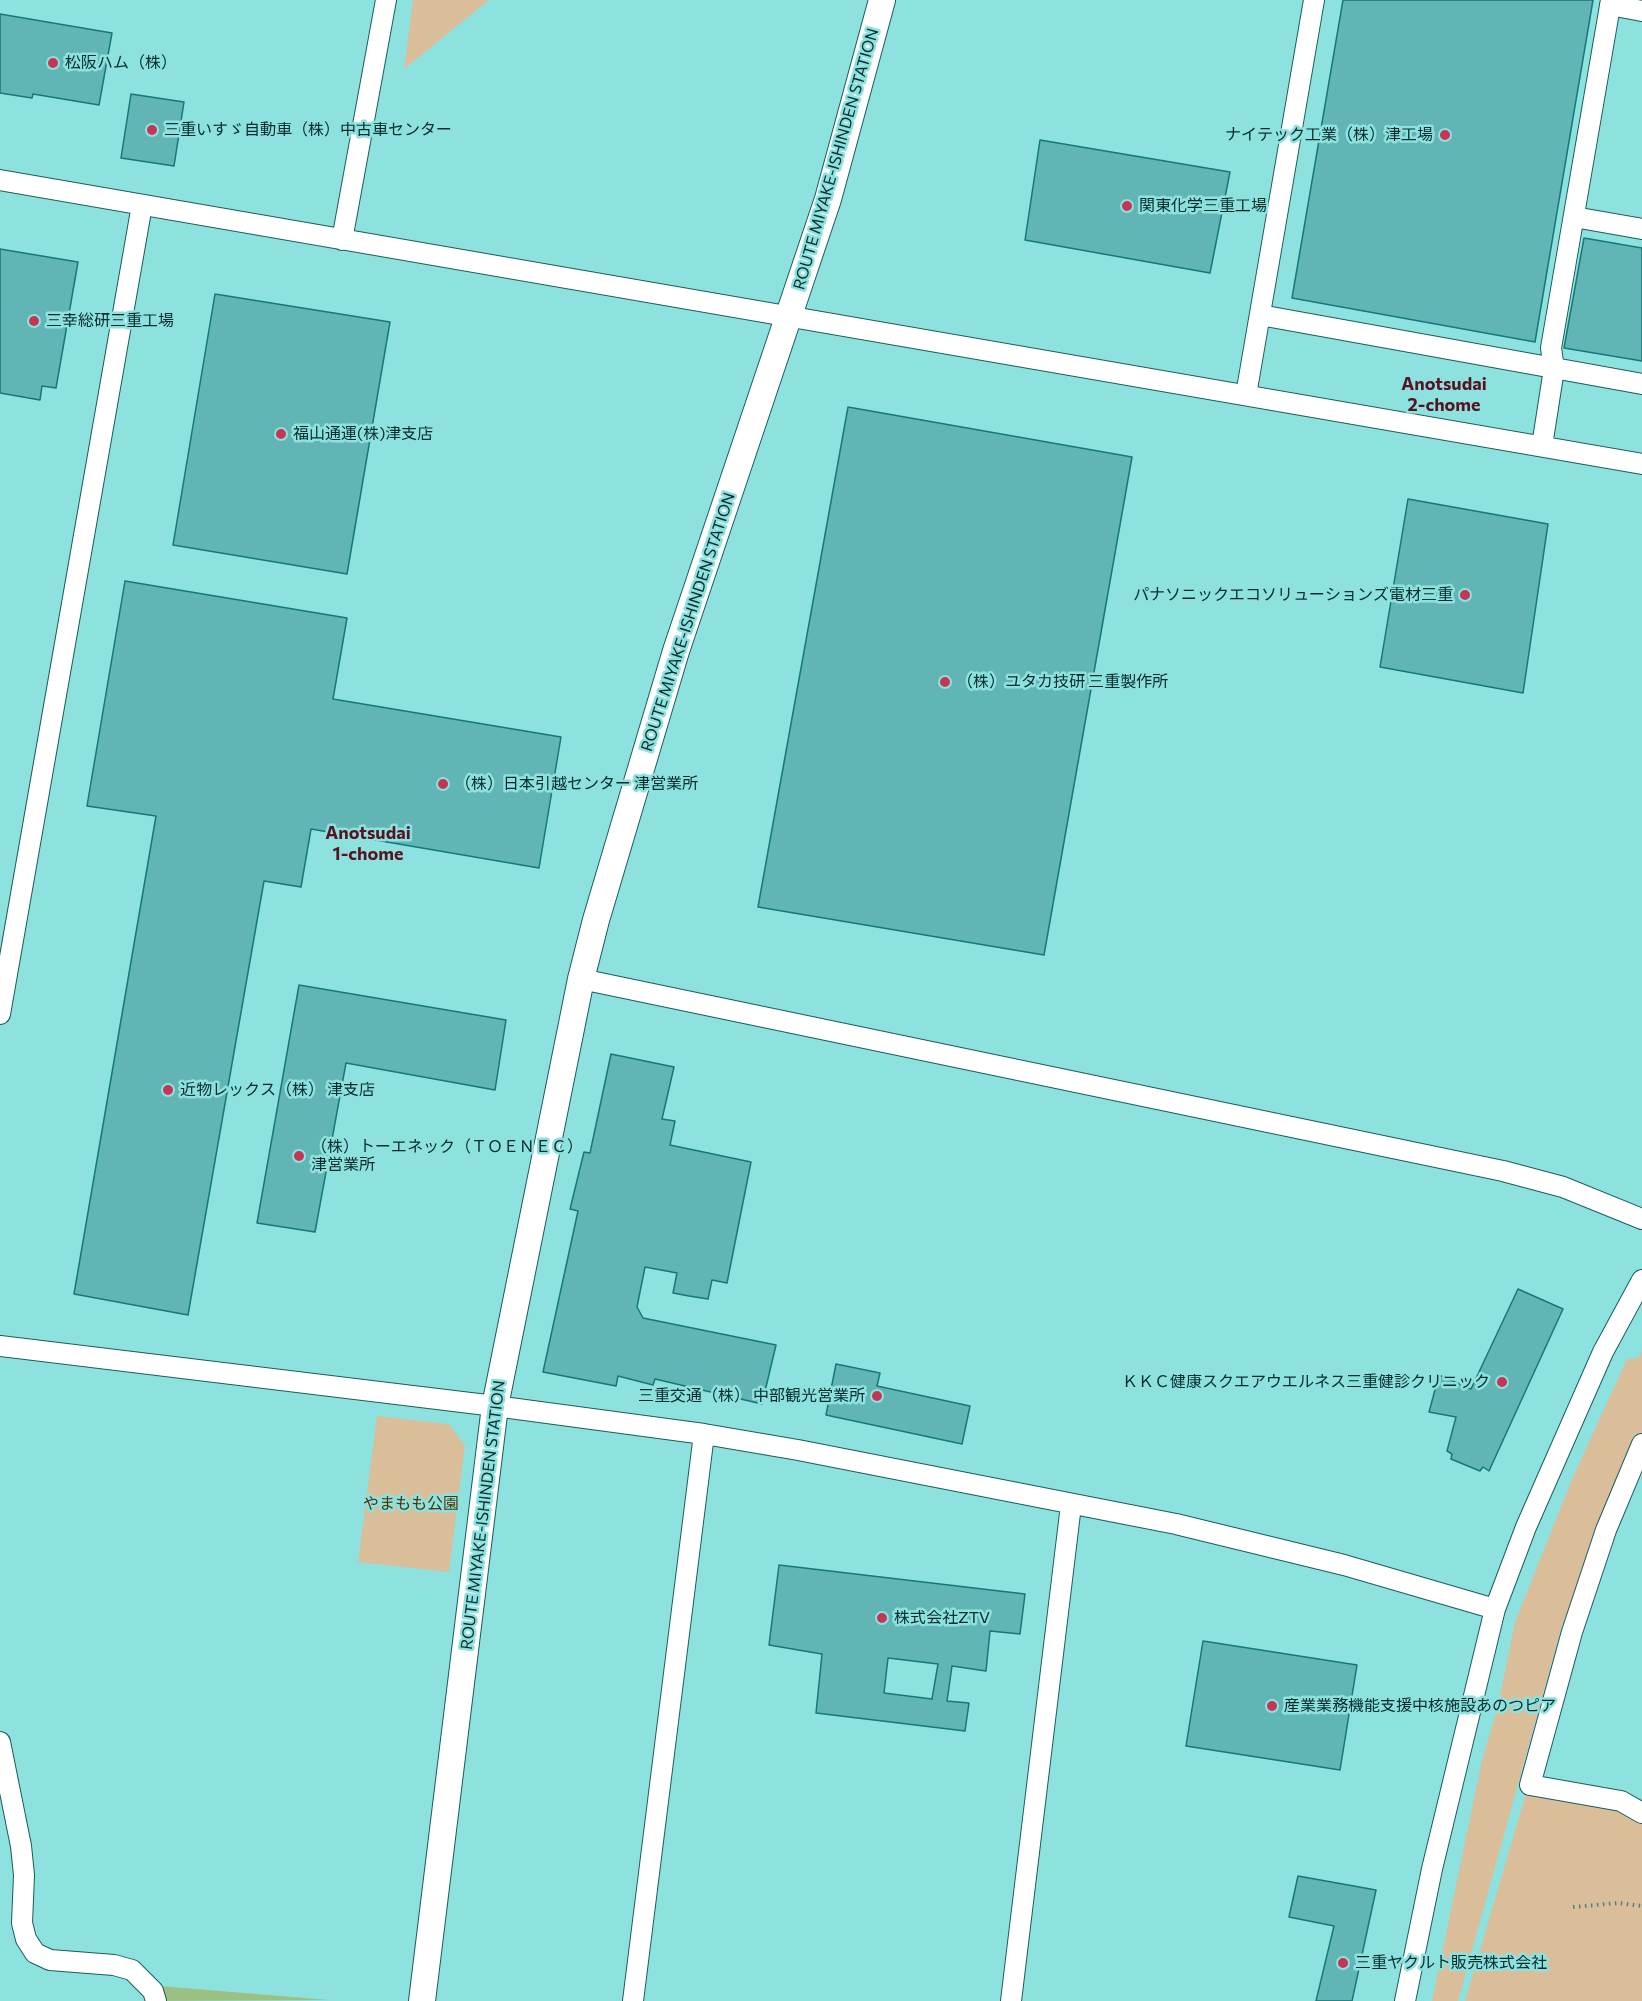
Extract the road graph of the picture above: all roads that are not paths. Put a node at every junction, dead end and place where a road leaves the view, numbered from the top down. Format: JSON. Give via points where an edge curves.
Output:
{"nodes":[{"id":1,"x":386,"y":0,"type":"edge"},
{"id":2,"x":882,"y":0,"type":"edge"},
{"id":3,"x":1314,"y":0,"type":"edge"},
{"id":4,"x":1611,"y":3,"type":"edge"},
{"id":5,"x":1642,"y":11,"type":"edge"},
{"id":6,"x":0,"y":180,"type":"edge"},
{"id":7,"x":142,"y":205,"type":"junction"},
{"id":8,"x":1574,"y":217,"type":"junction"},
{"id":9,"x":1642,"y":229,"type":"edge"},
{"id":10,"x":342,"y":240,"type":"junction"},
{"id":11,"x":1260,"y":315,"type":"junction"},
{"id":12,"x":790,"y":318,"type":"junction"},
{"id":13,"x":1554,"y":369,"type":"junction"},
{"id":14,"x":1642,"y":384,"type":"edge"},
{"id":15,"x":1246,"y":395,"type":"junction"},
{"id":16,"x":1542,"y":446,"type":"junction"},
{"id":17,"x":1642,"y":464,"type":"edge"},
{"id":18,"x":580,"y":979,"type":"junction"},
{"id":19,"x":0,"y":1014,"type":"edge"},
{"id":20,"x":1642,"y":1219,"type":"edge"},
{"id":21,"x":1642,"y":1280,"type":"edge"},
{"id":22,"x":0,"y":1346,"type":"edge"},
{"id":23,"x":495,"y":1406,"type":"junction"},
{"id":24,"x":704,"y":1434,"type":"junction"},
{"id":25,"x":1642,"y":1444,"type":"edge"},
{"id":26,"x":1071,"y":1505,"type":"junction"},
{"id":27,"x":1495,"y":1609,"type":"junction"},
{"id":28,"x":0,"y":1742,"type":"edge"},
{"id":29,"x":1642,"y":1813,"type":"edge"},
{"id":30,"x":156,"y":2001,"type":"edge"},
{"id":31,"x":422,"y":2001,"type":"edge"},
{"id":32,"x":633,"y":2001,"type":"edge"},
{"id":33,"x":1011,"y":2001,"type":"edge"},
{"id":34,"x":1406,"y":2001,"type":"edge"}],
"edges":[{"from":1,"to":10,"type":"street"},
{"from":2,"to":12,"type":"main road","name":"ROUTE MIYAKE-ISHINDEN STATION","via":[[840,156]]},
{"from":3,"to":11,"type":"street"},
{"from":4,"to":5,"type":"street"},
{"from":4,"to":8,"type":"street"},
{"from":6,"to":7,"type":"street"},
{"from":7,"to":10,"type":"street"},
{"from":7,"to":19,"type":"street"},
{"from":8,"to":9,"type":"street"},
{"from":8,"to":13,"type":"street","via":[[1551,348]]},
{"from":10,"to":12,"type":"street"},
{"from":11,"to":13,"type":"street"},
{"from":11,"to":15,"type":"street"},
{"from":12,"to":15,"type":"street"},
{"from":12,"to":18,"type":"main road","name":"ROUTE MIYAKE-ISHINDEN STATION","via":[[676,651]]},
{"from":13,"to":14,"type":"street"},
{"from":13,"to":16,"type":"street"},
{"from":15,"to":16,"type":"street"},
{"from":16,"to":17,"type":"street"},
{"from":18,"to":20,"type":"street","via":[[1503,1171],[1563,1187]]},
{"from":18,"to":23,"type":"main road","name":"ROUTE MIYAKE-ISHINDEN STATION"},
{"from":21,"to":27,"type":"street","via":[[1603,1352],[1526,1527]]},
{"from":22,"to":23,"type":"street"},
{"from":23,"to":24,"type":"street"},
{"from":23,"to":31,"type":"main road","name":"ROUTE MIYAKE-ISHINDEN STATION"},
{"from":24,"to":26,"type":"street"},
{"from":24,"to":32,"type":"street"},
{"from":25,"to":29,"type":"street","via":[[1606,1530],[1576,1620],[1530,1785],[1621,1802]]},
{"from":26,"to":27,"type":"street","via":[[1176,1524],[1344,1565]]},
{"from":26,"to":33,"type":"street"},
{"from":27,"to":34,"type":"street","via":[[1432,1869]]},
{"from":28,"to":30,"type":"street","via":[[21,1846],[22,1923],[26,1939],[35,1953],[50,1960],[132,1970],[153,1991]]}]}
